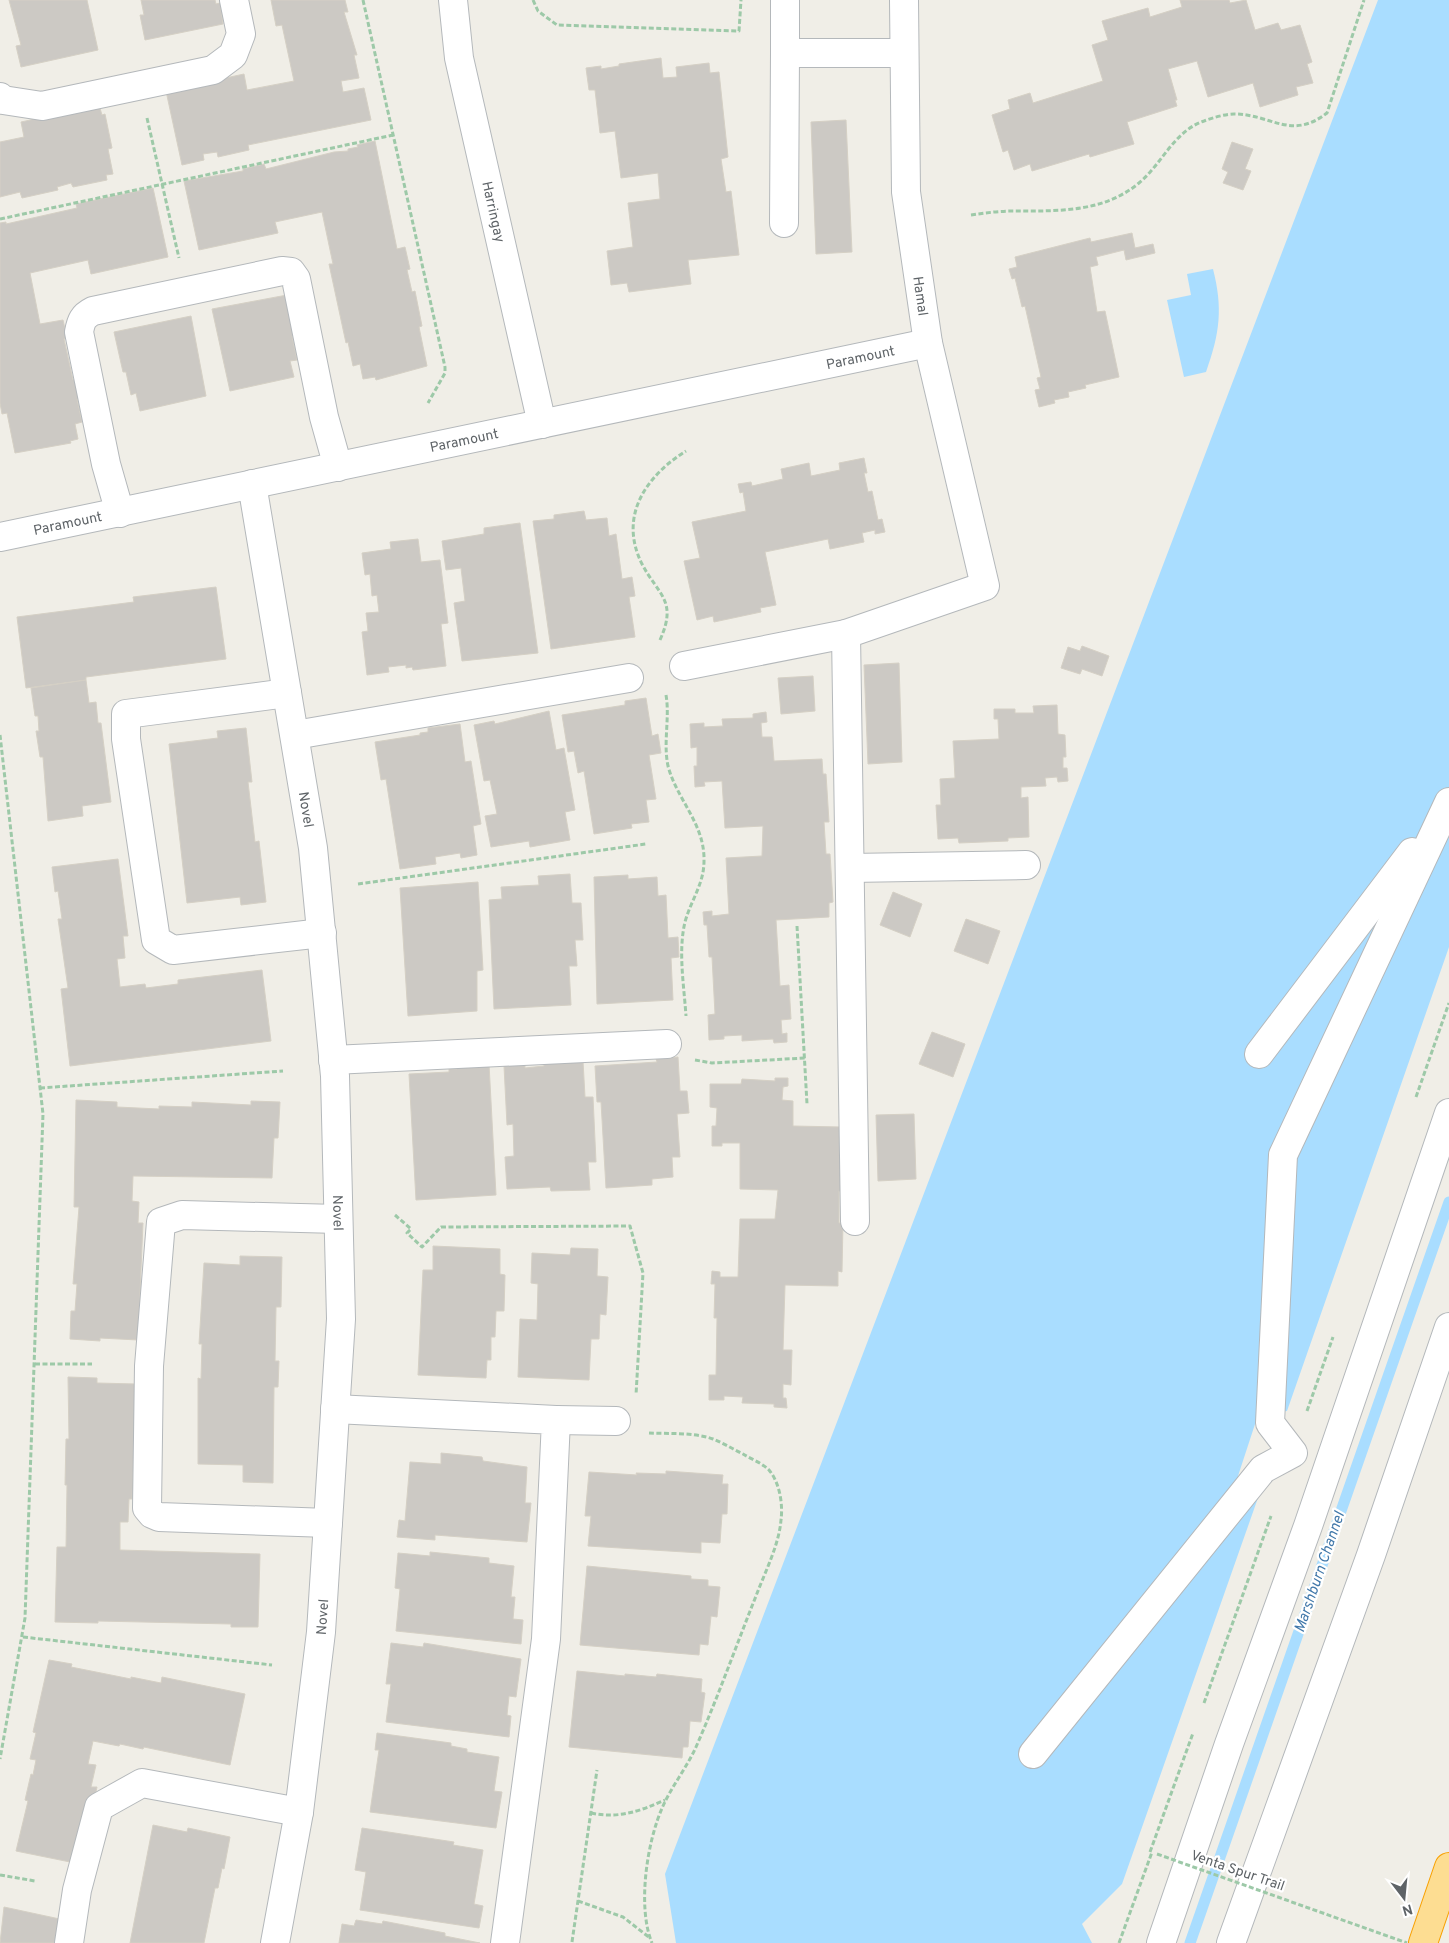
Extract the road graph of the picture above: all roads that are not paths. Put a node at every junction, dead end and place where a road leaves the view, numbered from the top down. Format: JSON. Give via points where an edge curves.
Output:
{"nodes":[{"id":1,"x":234,"y":0,"type":"edge"},
{"id":2,"x":453,"y":0,"type":"edge"},
{"id":3,"x":785,"y":0,"type":"edge"},
{"id":4,"x":904,"y":0,"type":"edge"},
{"id":5,"x":785,"y":53,"type":"junction"},
{"id":6,"x":904,"y":53,"type":"junction"},
{"id":7,"x":0,"y":97,"type":"edge"},
{"id":8,"x":784,"y":223,"type":"dead end"},
{"id":9,"x":928,"y":343,"type":"junction"},
{"id":10,"x":542,"y":424,"type":"junction"},
{"id":11,"x":338,"y":467,"type":"junction"},
{"id":12,"x":252,"y":484,"type":"junction"},
{"id":13,"x":120,"y":513,"type":"junction"},
{"id":14,"x":0,"y":537,"type":"edge"},
{"id":15,"x":846,"y":634,"type":"junction"},
{"id":16,"x":684,"y":666,"type":"dead end"},
{"id":17,"x":629,"y":678,"type":"dead end"},
{"id":18,"x":287,"y":693,"type":"junction"},
{"id":19,"x":295,"y":735,"type":"junction"},
{"id":20,"x":1449,"y":803,"type":"edge"},
{"id":21,"x":1026,"y":865,"type":"dead end"},
{"id":22,"x":850,"y":868,"type":"junction"},
{"id":23,"x":322,"y":933,"type":"junction"},
{"id":24,"x":667,"y":1044,"type":"dead end"},
{"id":25,"x":1260,"y":1054,"type":"dead end"},
{"id":26,"x":333,"y":1060,"type":"junction"},
{"id":27,"x":1449,"y":1113,"type":"edge"},
{"id":28,"x":338,"y":1219,"type":"junction"},
{"id":29,"x":855,"y":1221,"type":"dead end"},
{"id":30,"x":1449,"y":1328,"type":"edge"},
{"id":31,"x":335,"y":1409,"type":"junction"},
{"id":32,"x":556,"y":1420,"type":"junction"},
{"id":33,"x":616,"y":1421,"type":"dead end"},
{"id":34,"x":328,"y":1523,"type":"junction"},
{"id":35,"x":1032,"y":1754,"type":"dead end"},
{"id":36,"x":299,"y":1812,"type":"junction"},
{"id":37,"x":1449,"y":1867,"type":"edge"},
{"id":38,"x":69,"y":1943,"type":"edge"},
{"id":39,"x":275,"y":1943,"type":"edge"},
{"id":40,"x":505,"y":1943,"type":"edge"},
{"id":41,"x":1161,"y":1943,"type":"edge"},
{"id":42,"x":1231,"y":1943,"type":"edge"},
{"id":43,"x":1423,"y":1943,"type":"edge"}],
"edges":[{"from":1,"to":7,"type":"street","via":[[241,34],[234,56],[213,70],[42,106],[2,100]]},
{"from":2,"to":10,"type":"street","name":"Harringay","via":[[459,58]]},
{"from":3,"to":5,"type":"street"},
{"from":4,"to":6,"type":"street","name":"Hamal"},
{"from":5,"to":6,"type":"street"},
{"from":5,"to":8,"type":"street"},
{"from":6,"to":9,"type":"street","name":"Hamal","via":[[906,192]]},
{"from":9,"to":10,"type":"street","name":"Paramount"},
{"from":9,"to":15,"type":"street","name":"Hamal","via":[[985,586]]},
{"from":10,"to":11,"type":"street","name":"Paramount"},
{"from":11,"to":12,"type":"street","name":"Paramount"},
{"from":11,"to":13,"type":"street","via":[[324,417],[296,279],[291,272],[195,288],[93,311],[84,316],[80,324],[106,464]]},
{"from":12,"to":13,"type":"street","name":"Paramount"},
{"from":12,"to":18,"type":"street","name":"Novel"},
{"from":13,"to":14,"type":"street","name":"Paramount"},
{"from":15,"to":16,"type":"street"},
{"from":15,"to":22,"type":"street"},
{"from":17,"to":19,"type":"street"},
{"from":18,"to":19,"type":"street","name":"Novel"},
{"from":18,"to":23,"type":"street","via":[[126,714],[126,739],[156,940],[173,950]]},
{"from":19,"to":23,"type":"street","name":"Novel","via":[[313,848]]},
{"from":20,"to":25,"type":"street"},
{"from":20,"to":35,"type":"street","via":[[1283,1155],[1270,1423],[1293,1453],[1262,1469]]},
{"from":21,"to":22,"type":"street"},
{"from":22,"to":29,"type":"street"},
{"from":23,"to":26,"type":"street","name":"Novel"},
{"from":24,"to":26,"type":"street"},
{"from":26,"to":28,"type":"street","name":"Novel"},
{"from":27,"to":41,"type":"street"},
{"from":28,"to":31,"type":"street","name":"Novel","via":[[341,1319]]},
{"from":28,"to":34,"type":"street","via":[[182,1215],[161,1222],[149,1366],[147,1508],[152,1514],[159,1517]]},
{"from":30,"to":42,"type":"street"},
{"from":31,"to":32,"type":"street"},
{"from":31,"to":34,"type":"street","name":"Novel"},
{"from":32,"to":33,"type":"street"},
{"from":32,"to":40,"type":"street","via":[[546,1639]]},
{"from":34,"to":36,"type":"street","name":"Novel","via":[[321,1632]]},
{"from":36,"to":38,"type":"street","via":[[142,1783],[99,1807],[77,1890]]},
{"from":36,"to":39,"type":"street","name":"Novel"},
{"from":37,"to":43,"type":"highway"}]}
